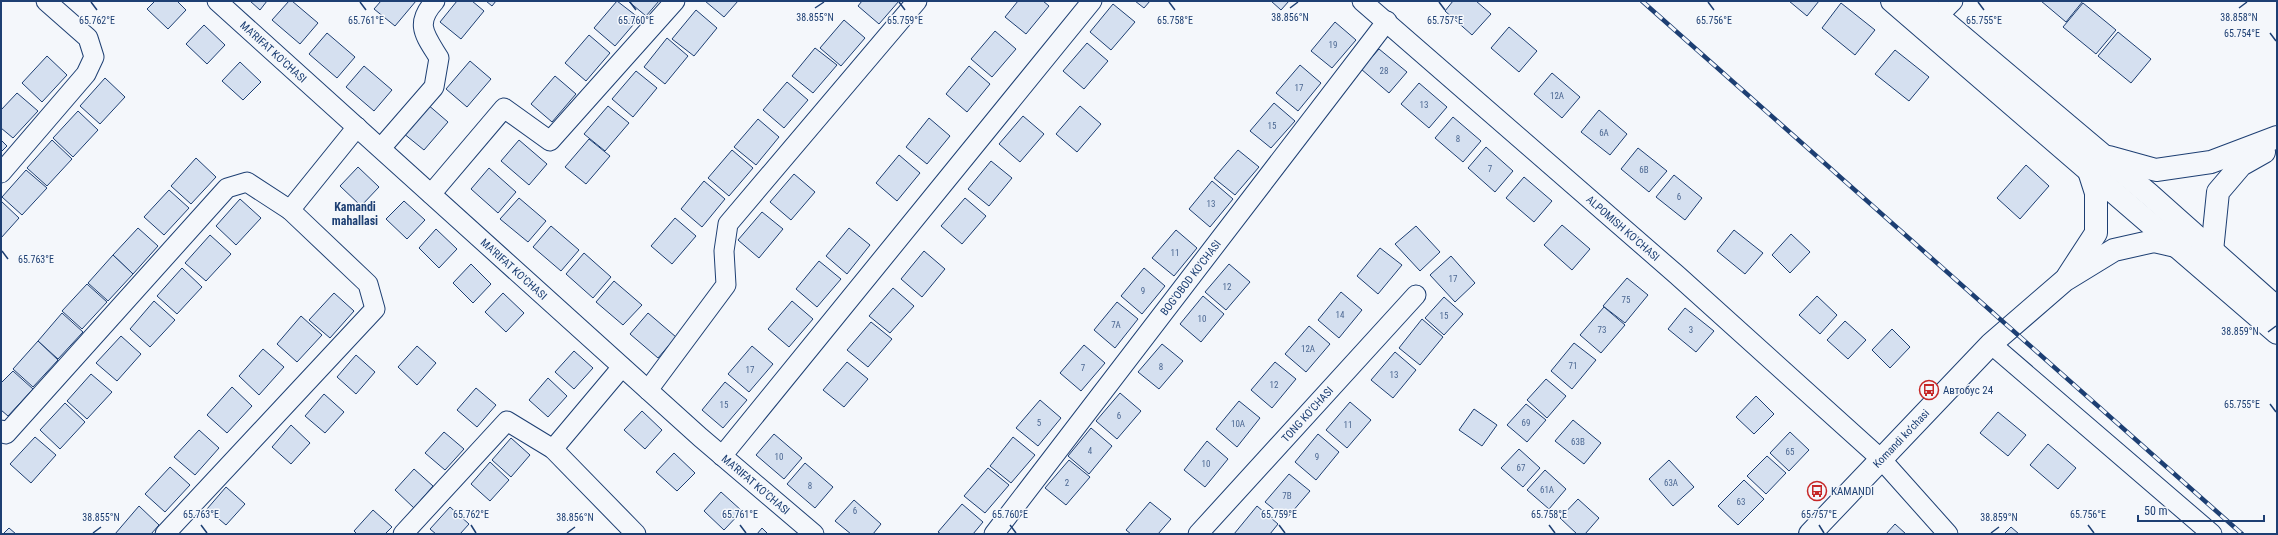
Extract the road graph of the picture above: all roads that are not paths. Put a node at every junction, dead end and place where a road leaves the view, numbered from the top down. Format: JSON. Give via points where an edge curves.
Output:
{"nodes":[{"id":1,"x":46,"y":1,"type":"edge"},
{"id":2,"x":216,"y":1,"type":"edge"},
{"id":3,"x":434,"y":1,"type":"edge"},
{"id":4,"x":675,"y":1,"type":"edge"},
{"id":5,"x":917,"y":1,"type":"edge"},
{"id":6,"x":1092,"y":1,"type":"edge"},
{"id":7,"x":1362,"y":1,"type":"edge"},
{"id":8,"x":1892,"y":1,"type":"edge"},
{"id":9,"x":1920,"y":1,"type":"edge"},
{"id":10,"x":1946,"y":8,"type":"edge"},
{"id":11,"x":1387,"y":21,"type":"junction"},
{"id":12,"x":357,"y":127,"type":"junction"},
{"id":13,"x":2277,"y":138,"type":"edge"},
{"id":14,"x":2277,"y":145,"type":"edge"},
{"id":15,"x":381,"y":148,"type":"junction"},
{"id":16,"x":2095,"y":161,"type":"junction"},
{"id":17,"x":1,"y":172,"type":"edge"},
{"id":18,"x":431,"y":194,"type":"junction"},
{"id":19,"x":290,"y":210,"type":"junction"},
{"id":20,"x":2180,"y":247,"type":"junction"},
{"id":21,"x":2212,"y":251,"type":"junction"},
{"id":22,"x":2066,"y":280,"type":"junction"},
{"id":23,"x":1416,"y":295,"type":"dead end"},
{"id":24,"x":2277,"y":308,"type":"edge"},
{"id":25,"x":2277,"y":333,"type":"edge"},
{"id":26,"x":1991,"y":344,"type":"junction"},
{"id":27,"x":622,"y":367,"type":"junction"},
{"id":28,"x":648,"y":390,"type":"junction"},
{"id":29,"x":1,"y":430,"type":"edge"},
{"id":30,"x":553,"y":449,"type":"junction"},
{"id":31,"x":722,"y":456,"type":"junction"},
{"id":32,"x":1881,"y":459,"type":"junction"},
{"id":33,"x":165,"y":534,"type":"edge"},
{"id":34,"x":403,"y":534,"type":"edge"},
{"id":35,"x":636,"y":534,"type":"edge"},
{"id":36,"x":814,"y":534,"type":"edge"},
{"id":37,"x":994,"y":534,"type":"edge"},
{"id":38,"x":1198,"y":534,"type":"edge"},
{"id":39,"x":1810,"y":534,"type":"edge"},
{"id":40,"x":1948,"y":534,"type":"edge"},
{"id":41,"x":2212,"y":534,"type":"edge"}],
"edges":[{"from":1,"to":17,"type":"street","via":[[88,38],[94,57],[86,74]]},
{"from":2,"to":12,"type":"street","name":"MA'RIFAT KO'CHASI"},
{"from":3,"to":15,"type":"street","via":[[425,12],[423,33],[439,58],[434,87]]},
{"from":4,"to":18,"type":"street","via":[[550,141],[504,108]]},
{"from":5,"to":28,"type":"street","via":[[728,224],[724,251],[726,285]]},
{"from":6,"to":31,"type":"street"},
{"from":7,"to":11,"type":"street","name":"ALPOMISH KO'CHASI"},
{"from":8,"to":16,"type":"main road"},
{"from":9,"to":10,"type":"main road"},
{"from":10,"to":16,"type":"main road"},
{"from":11,"to":32,"type":"street","name":"ALPOMISH KO'CHASI","via":[[1677,275]]},
{"from":11,"to":37,"type":"street","name":"BOG'OBOD KO'CHASI"},
{"from":12,"to":15,"type":"street","name":"MA'RIFAT KO'CHASI"},
{"from":12,"to":19,"type":"street"},
{"from":13,"to":16,"type":"main road","via":[[2211,162],[2156,170]]},
{"from":14,"to":21,"type":"main road","via":[[2241,165],[2218,192]]},
{"from":15,"to":18,"type":"street","name":"MA'RIFAT KO'CHASI"},
{"from":16,"to":20,"type":"main road"},
{"from":16,"to":21,"type":"main road"},
{"from":16,"to":22,"type":"main road","name":"Komandi ko‘chasi","via":[[2096,233]]},
{"from":18,"to":27,"type":"street","name":"MA'RIFAT KO'CHASI"},
{"from":19,"to":29,"type":"street","via":[[247,182],[227,188],[6,434]]},
{"from":19,"to":33,"type":"street","via":[[368,284],[375,309]]},
{"from":20,"to":22,"type":"main road","name":"Komandi ko‘chasi","via":[[2154,241],[2114,250]]},
{"from":20,"to":25,"type":"main road"},
{"from":21,"to":24,"type":"main road"},
{"from":22,"to":26,"type":"main road","name":"Komandi ko‘chasi"},
{"from":23,"to":38,"type":"street","name":"TONG KO'CHASI"},
{"from":26,"to":32,"type":"main road","name":"Komandi ko‘chasi"},
{"from":26,"to":41,"type":"street"},
{"from":27,"to":28,"type":"street","name":"MA'RIFAT KO'CHASI"},
{"from":27,"to":30,"type":"street"},
{"from":28,"to":31,"type":"street","name":"MA'RIFAT KO'CHASI"},
{"from":30,"to":34,"type":"street","via":[[507,421]]},
{"from":30,"to":35,"type":"street"},
{"from":31,"to":36,"type":"street","name":"MA'RIFAT KO'CHASI"},
{"from":32,"to":39,"type":"main road","name":"Komandi ko‘chasi"},
{"from":32,"to":40,"type":"street","name":"ALPOMISH KO'CHASI"}]}
